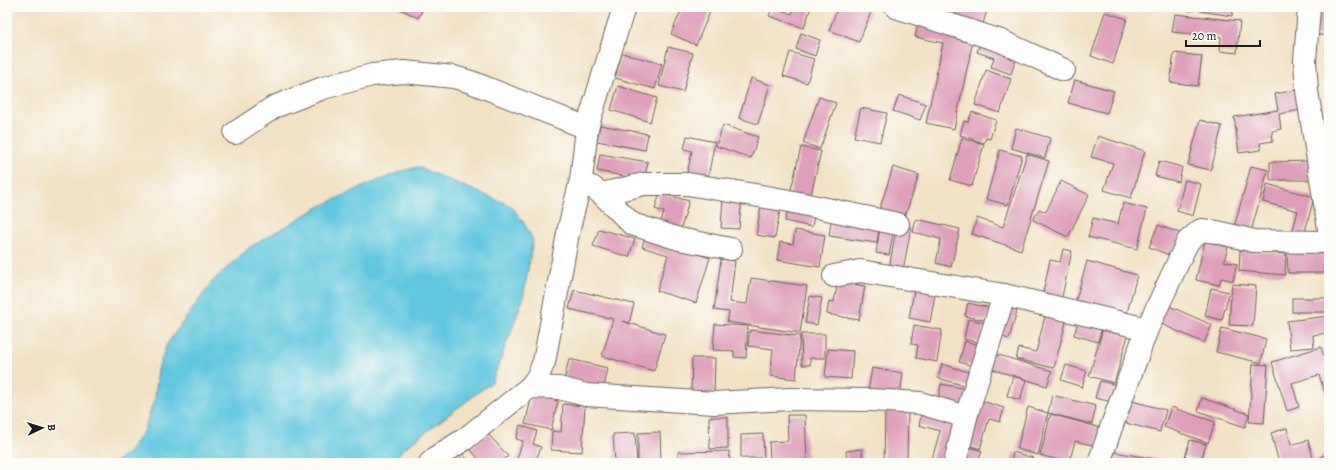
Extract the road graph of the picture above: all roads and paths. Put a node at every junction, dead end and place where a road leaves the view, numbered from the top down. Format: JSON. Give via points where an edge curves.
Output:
{"nodes":[{"id":1,"x":624,"y":7,"type":"edge"},
{"id":2,"x":896,"y":7,"type":"edge"},
{"id":3,"x":1309,"y":7,"type":"edge"},
{"id":4,"x":1064,"y":70,"type":"dead end"},
{"id":5,"x":587,"y":128,"type":"junction"},
{"id":6,"x":235,"y":133,"type":"dead end"},
{"id":7,"x":581,"y":180,"type":"junction"},
{"id":8,"x":602,"y":194,"type":"junction"},
{"id":9,"x":898,"y":224,"type":"dead end"},
{"id":10,"x":1329,"y":229,"type":"edge"},
{"id":11,"x":1329,"y":242,"type":"edge"},
{"id":12,"x":731,"y":249,"type":"dead end"},
{"id":13,"x":834,"y":276,"type":"dead end"},
{"id":14,"x":1004,"y":295,"type":"junction"},
{"id":15,"x":1147,"y":329,"type":"junction"},
{"id":16,"x":530,"y":387,"type":"junction"},
{"id":17,"x":966,"y":417,"type":"junction"},
{"id":18,"x":430,"y":463,"type":"edge"},
{"id":19,"x":955,"y":463,"type":"edge"},
{"id":20,"x":1099,"y":463,"type":"edge"}],
"edges":[{"from":1,"to":5,"type":"street"},
{"from":2,"to":4,"type":"street","via":[[1001,41]]},
{"from":3,"to":10,"type":"street","via":[[1304,61]]},
{"from":5,"to":6,"type":"street","via":[[471,82],[454,77],[404,72],[372,75],[323,88],[274,107]]},
{"from":5,"to":7,"type":"street"},
{"from":7,"to":8,"type":"street"},
{"from":7,"to":16,"type":"street","via":[[569,228],[544,362],[538,378]]},
{"from":8,"to":9,"type":"street","via":[[644,184],[688,184],[784,200]]},
{"from":8,"to":12,"type":"street","via":[[632,224],[679,239]]},
{"from":11,"to":15,"type":"street","via":[[1254,241],[1201,230],[1188,241]]},
{"from":13,"to":14,"type":"street","via":[[860,270]]},
{"from":14,"to":15,"type":"street"},
{"from":14,"to":17,"type":"street"},
{"from":15,"to":20,"type":"street"},
{"from":16,"to":17,"type":"street","via":[[559,388],[586,395],[714,403],[790,399],[920,403]]},
{"from":16,"to":18,"type":"street","via":[[465,439]]},
{"from":17,"to":19,"type":"street"}]}
